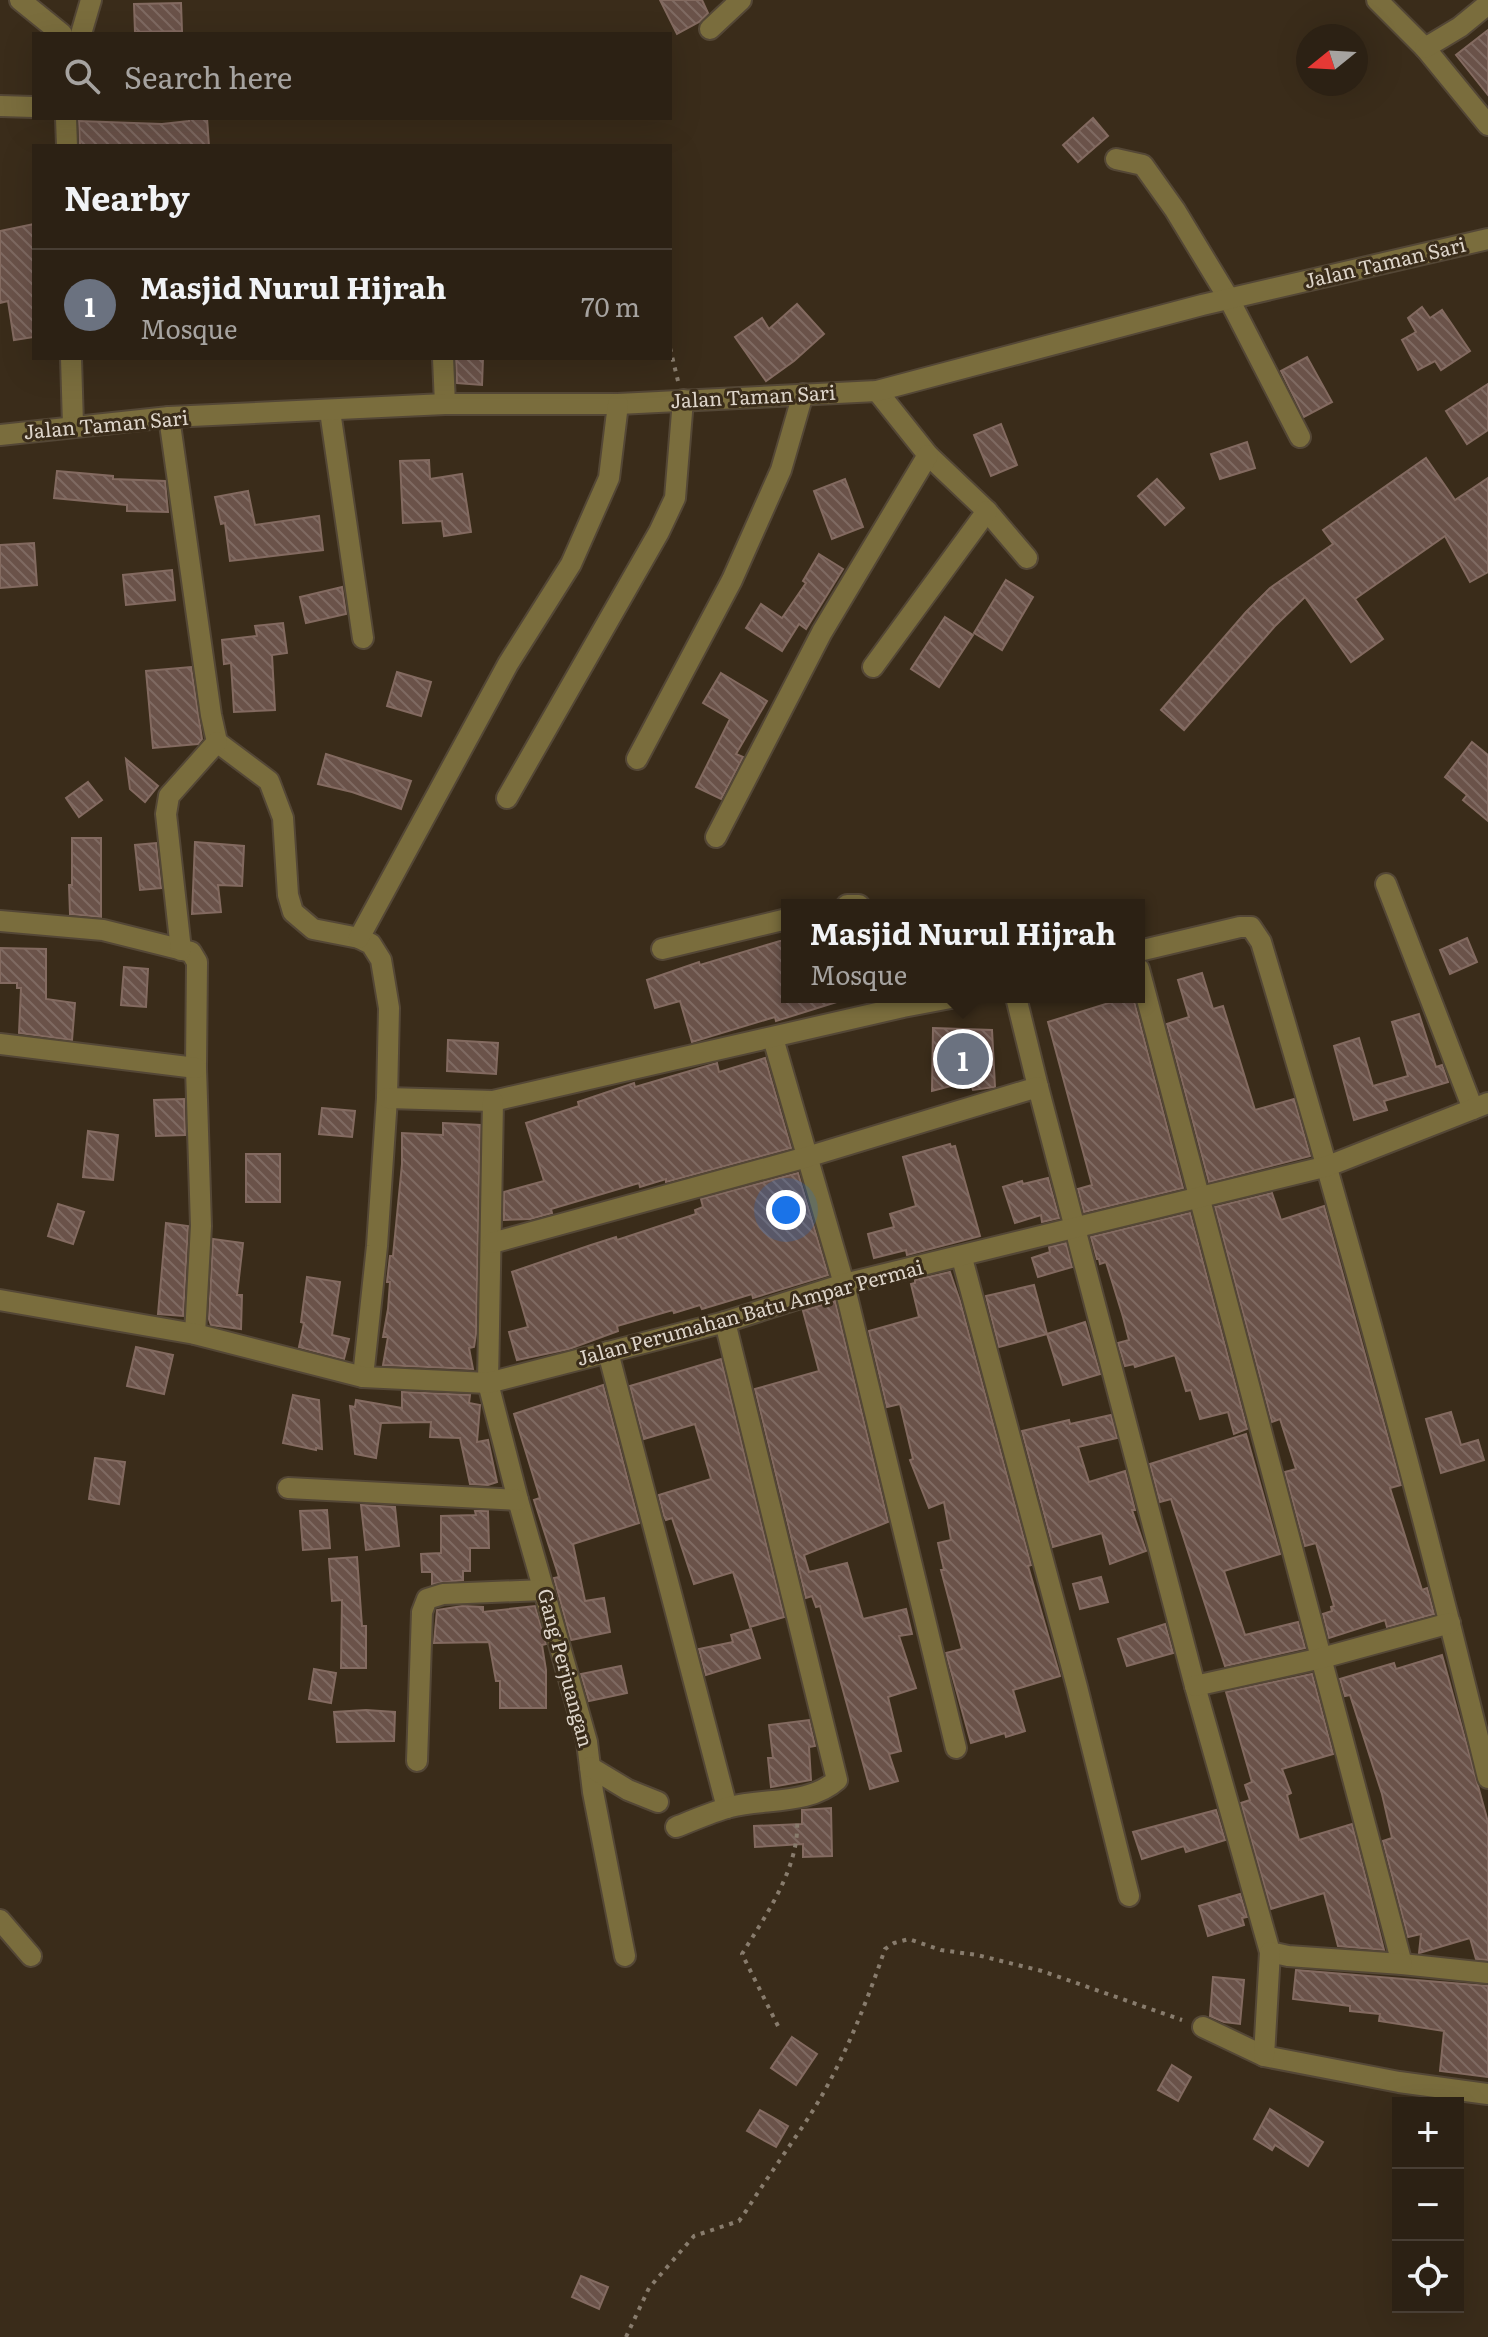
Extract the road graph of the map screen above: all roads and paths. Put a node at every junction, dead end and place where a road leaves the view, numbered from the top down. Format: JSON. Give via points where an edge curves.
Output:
{"nodes":[{"id":1,"x":20,"y":0,"type":"edge"},
{"id":2,"x":91,"y":0,"type":"edge"},
{"id":3,"x":741,"y":0,"type":"edge"},
{"id":4,"x":1377,"y":0,"type":"edge"},
{"id":5,"x":1488,"y":4,"type":"edge"},
{"id":6,"x":710,"y":29,"type":"dead end"},
{"id":7,"x":60,"y":32,"type":"edge"},
{"id":8,"x":82,"y":32,"type":"edge"},
{"id":9,"x":1425,"y":48,"type":"junction"},
{"id":10,"x":0,"y":106,"type":"edge"},
{"id":11,"x":32,"y":107,"type":"edge"},
{"id":12,"x":66,"y":120,"type":"edge"},
{"id":13,"x":1488,"y":125,"type":"edge"},
{"id":14,"x":67,"y":144,"type":"edge"},
{"id":15,"x":1116,"y":159,"type":"dead end"},
{"id":16,"x":1488,"y":239,"type":"edge"},
{"id":17,"x":1229,"y":299,"type":"junction"},
{"id":18,"x":672,"y":356,"type":"edge"},
{"id":19,"x":71,"y":360,"type":"edge"},
{"id":20,"x":443,"y":360,"type":"edge"},
{"id":21,"x":877,"y":391,"type":"junction"},
{"id":22,"x":803,"y":394,"type":"junction"},
{"id":23,"x":683,"y":400,"type":"junction"},
{"id":24,"x":445,"y":404,"type":"junction"},
{"id":25,"x":618,"y":404,"type":"junction"},
{"id":26,"x":330,"y":411,"type":"junction"},
{"id":27,"x":169,"y":417,"type":"junction"},
{"id":28,"x":73,"y":425,"type":"junction"},
{"id":29,"x":0,"y":435,"type":"edge"},
{"id":30,"x":1300,"y":437,"type":"dead end"},
{"id":31,"x":928,"y":455,"type":"junction"},
{"id":32,"x":987,"y":511,"type":"junction"},
{"id":33,"x":1027,"y":558,"type":"dead end"},
{"id":34,"x":363,"y":638,"type":"dead end"},
{"id":35,"x":873,"y":667,"type":"dead end"},
{"id":36,"x":217,"y":742,"type":"junction"},
{"id":37,"x":637,"y":759,"type":"dead end"},
{"id":38,"x":507,"y":798,"type":"dead end"},
{"id":39,"x":716,"y":837,"type":"dead end"},
{"id":40,"x":1386,"y":884,"type":"dead end"},
{"id":41,"x":781,"y":920,"type":"edge"},
{"id":42,"x":0,"y":921,"type":"edge"},
{"id":43,"x":359,"y":938,"type":"junction"},
{"id":44,"x":662,"y":949,"type":"dead end"},
{"id":45,"x":181,"y":950,"type":"junction"},
{"id":46,"x":1145,"y":950,"type":"edge"},
{"id":47,"x":1145,"y":991,"type":"edge"},
{"id":48,"x":898,"y":1003,"type":"edge"},
{"id":49,"x":1017,"y":1003,"type":"edge"},
{"id":50,"x":773,"y":1038,"type":"junction"},
{"id":51,"x":0,"y":1044,"type":"edge"},
{"id":52,"x":196,"y":1068,"type":"junction"},
{"id":53,"x":1038,"y":1087,"type":"junction"},
{"id":54,"x":387,"y":1098,"type":"junction"},
{"id":55,"x":493,"y":1101,"type":"junction"},
{"id":56,"x":1481,"y":1106,"type":"edge"},
{"id":57,"x":807,"y":1157,"type":"junction"},
{"id":58,"x":1328,"y":1166,"type":"junction"},
{"id":59,"x":1200,"y":1197,"type":"junction"},
{"id":60,"x":1073,"y":1227,"type":"junction"},
{"id":61,"x":492,"y":1243,"type":"junction"},
{"id":62,"x":962,"y":1258,"type":"junction"},
{"id":63,"x":844,"y":1284,"type":"junction"},
{"id":64,"x":0,"y":1300,"type":"edge"},
{"id":65,"x":725,"y":1322,"type":"junction"},
{"id":66,"x":195,"y":1334,"type":"junction"},
{"id":67,"x":608,"y":1352,"type":"junction"},
{"id":68,"x":363,"y":1377,"type":"junction"},
{"id":69,"x":488,"y":1383,"type":"junction"},
{"id":70,"x":288,"y":1488,"type":"dead end"},
{"id":71,"x":518,"y":1500,"type":"junction"},
{"id":72,"x":544,"y":1590,"type":"junction"},
{"id":73,"x":1450,"y":1623,"type":"junction"},
{"id":74,"x":1322,"y":1658,"type":"junction"},
{"id":75,"x":1195,"y":1686,"type":"junction"},
{"id":76,"x":956,"y":1748,"type":"dead end"},
{"id":77,"x":417,"y":1761,"type":"dead end"},
{"id":78,"x":590,"y":1767,"type":"junction"},
{"id":79,"x":1488,"y":1778,"type":"edge"},
{"id":80,"x":799,"y":1798,"type":"junction"},
{"id":81,"x":658,"y":1802,"type":"dead end"},
{"id":82,"x":727,"y":1808,"type":"junction"},
{"id":83,"x":676,"y":1827,"type":"dead end"},
{"id":84,"x":1129,"y":1896,"type":"dead end"},
{"id":85,"x":0,"y":1920,"type":"edge"},
{"id":86,"x":1270,"y":1952,"type":"junction"},
{"id":87,"x":31,"y":1956,"type":"dead end"},
{"id":88,"x":625,"y":1956,"type":"dead end"},
{"id":89,"x":1402,"y":1964,"type":"junction"},
{"id":90,"x":1488,"y":1973,"type":"edge"},
{"id":91,"x":778,"y":2026,"type":"dead end"},
{"id":92,"x":1203,"y":2027,"type":"joint"},
{"id":93,"x":1264,"y":2056,"type":"junction"},
{"id":94,"x":1488,"y":2094,"type":"edge"},
{"id":95,"x":626,"y":2337,"type":"edge"}],
"edges":[{"from":1,"to":7,"type":"street"},
{"from":2,"to":8,"type":"street"},
{"from":3,"to":6,"type":"street"},
{"from":4,"to":9,"type":"street"},
{"from":5,"to":9,"type":"street"},
{"from":9,"to":13,"type":"street"},
{"from":10,"to":11,"type":"street"},
{"from":12,"to":14,"type":"street"},
{"from":15,"to":17,"type":"street","via":[[1143,165]]},
{"from":16,"to":17,"type":"street","name":"Jalan Taman Sari"},
{"from":17,"to":21,"type":"street","name":"Jalan Taman Sari"},
{"from":17,"to":30,"type":"street"},
{"from":18,"to":23,"type":"path"},
{"from":19,"to":28,"type":"street"},
{"from":20,"to":24,"type":"street"},
{"from":21,"to":22,"type":"street","name":"Jalan Taman Sari"},
{"from":21,"to":31,"type":"street"},
{"from":22,"to":23,"type":"street","name":"Jalan Taman Sari"},
{"from":22,"to":37,"type":"street","via":[[781,470],[732,580]]},
{"from":23,"to":25,"type":"street","name":"Jalan Taman Sari"},
{"from":23,"to":38,"type":"street","via":[[675,498]]},
{"from":24,"to":25,"type":"street","name":"Jalan Taman Sari"},
{"from":24,"to":26,"type":"street","name":"Jalan Taman Sari"},
{"from":25,"to":43,"type":"street","via":[[609,478],[571,564],[508,664]]},
{"from":26,"to":27,"type":"street","name":"Jalan Taman Sari"},
{"from":26,"to":34,"type":"street"},
{"from":27,"to":28,"type":"street","name":"Jalan Taman Sari"},
{"from":27,"to":36,"type":"street"},
{"from":28,"to":29,"type":"street","name":"Jalan Taman Sari"},
{"from":31,"to":32,"type":"street"},
{"from":31,"to":39,"type":"street","via":[[822,632]]},
{"from":32,"to":33,"type":"street"},
{"from":32,"to":35,"type":"street"},
{"from":36,"to":43,"type":"street","via":[[269,781],[283,818],[293,912],[313,929]]},
{"from":36,"to":45,"type":"street","via":[[169,796],[166,814]]},
{"from":40,"to":56,"type":"street"},
{"from":41,"to":44,"type":"street"},
{"from":42,"to":45,"type":"street","via":[[103,930]]},
{"from":43,"to":54,"type":"street","via":[[371,944],[381,960],[389,1008]]},
{"from":45,"to":52,"type":"street","via":[[191,952],[197,962]]},
{"from":46,"to":58,"type":"street","via":[[1240,927],[1256,932]]},
{"from":47,"to":59,"type":"street"},
{"from":48,"to":50,"type":"street"},
{"from":49,"to":53,"type":"street"},
{"from":50,"to":55,"type":"street"},
{"from":50,"to":57,"type":"street"},
{"from":51,"to":52,"type":"street"},
{"from":52,"to":66,"type":"street","via":[[201,1226]]},
{"from":53,"to":57,"type":"street"},
{"from":53,"to":60,"type":"street"},
{"from":54,"to":55,"type":"street"},
{"from":54,"to":68,"type":"street"},
{"from":55,"to":61,"type":"street","name":"Gang Perjuangan"},
{"from":56,"to":58,"type":"street","name":"Jalan Perumahan Batu Ampar Permai"},
{"from":57,"to":61,"type":"street"},
{"from":57,"to":63,"type":"street"},
{"from":58,"to":59,"type":"street","name":"Jalan Perumahan Batu Ampar Permai"},
{"from":58,"to":73,"type":"street"},
{"from":59,"to":60,"type":"street","name":"Jalan Perumahan Batu Ampar Permai"},
{"from":59,"to":74,"type":"street"},
{"from":60,"to":62,"type":"street","name":"Jalan Perumahan Batu Ampar Permai"},
{"from":60,"to":75,"type":"street"},
{"from":61,"to":69,"type":"street","name":"Gang Perjuangan"},
{"from":62,"to":63,"type":"street","name":"Jalan Perumahan Batu Ampar Permai"},
{"from":62,"to":84,"type":"street"},
{"from":63,"to":65,"type":"street","name":"Jalan Perumahan Batu Ampar Permai"},
{"from":63,"to":76,"type":"street"},
{"from":64,"to":66,"type":"street","name":"Jalan Perumahan Batu Ampar Permai"},
{"from":65,"to":67,"type":"street","name":"Jalan Perumahan Batu Ampar Permai"},
{"from":65,"to":80,"type":"street","via":[[837,1780],[826,1790]]},
{"from":66,"to":68,"type":"street","name":"Jalan Perumahan Batu Ampar Permai"},
{"from":67,"to":69,"type":"street","name":"Jalan Perumahan Batu Ampar Permai"},
{"from":67,"to":82,"type":"street"},
{"from":68,"to":69,"type":"street","name":"Jalan Perumahan Batu Ampar Permai"},
{"from":69,"to":71,"type":"street","name":"Gang Perjuangan"},
{"from":70,"to":71,"type":"street"},
{"from":71,"to":72,"type":"street","name":"Gang Perjuangan"},
{"from":72,"to":77,"type":"street","via":[[427,1599],[422,1612]]},
{"from":72,"to":78,"type":"street","name":"Gang Perjuangan"},
{"from":73,"to":74,"type":"street"},
{"from":73,"to":79,"type":"street"},
{"from":74,"to":75,"type":"street"},
{"from":74,"to":89,"type":"street"},
{"from":75,"to":86,"type":"street"},
{"from":78,"to":81,"type":"street"},
{"from":78,"to":88,"type":"street","name":"Gang Perjuangan"},
{"from":80,"to":82,"type":"street"},
{"from":80,"to":91,"type":"path","via":[[797,1848],[742,1954]]},
{"from":82,"to":83,"type":"street"},
{"from":85,"to":87,"type":"street"},
{"from":86,"to":89,"type":"street"},
{"from":86,"to":93,"type":"street"},
{"from":89,"to":90,"type":"street"},
{"from":92,"to":93,"type":"street"},
{"from":92,"to":95,"type":"path","via":[[1042,1971],[909,1939],[894,1943],[885,1949],[834,2072],[746,2211],[739,2221],[694,2236],[649,2288]]},
{"from":93,"to":94,"type":"street"}]}
